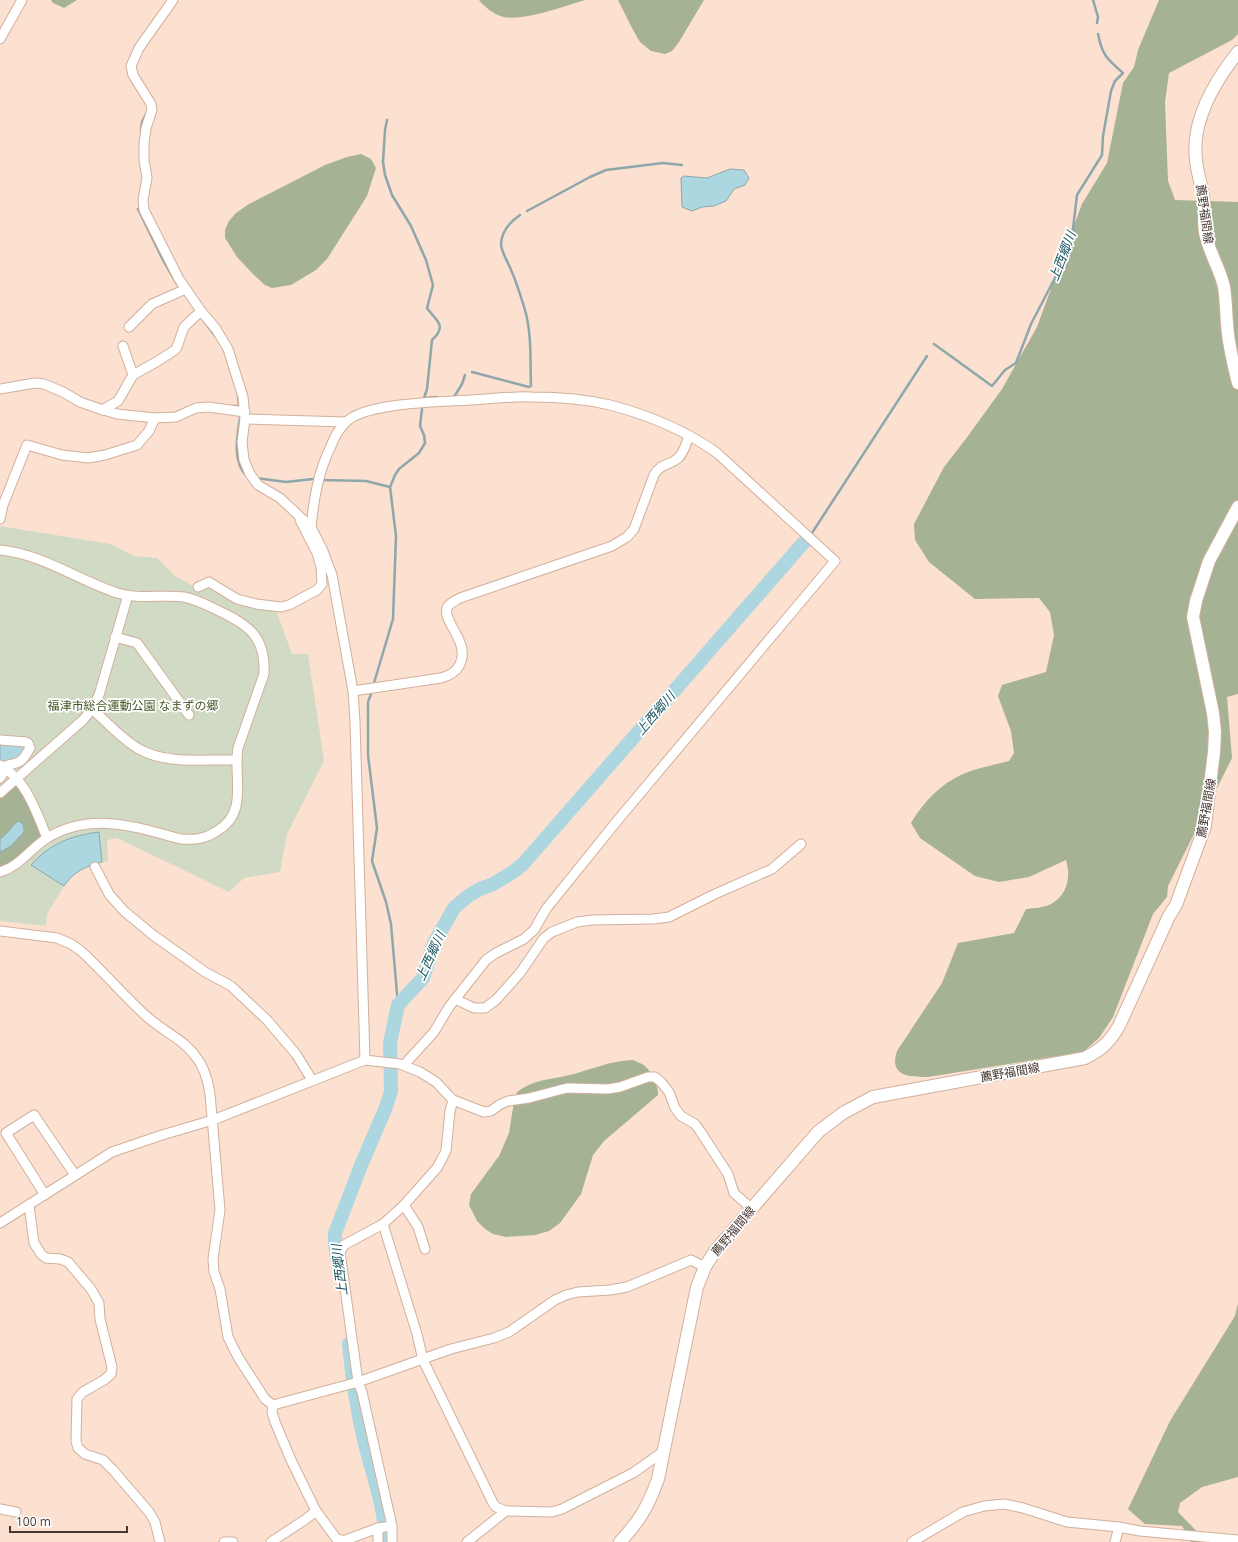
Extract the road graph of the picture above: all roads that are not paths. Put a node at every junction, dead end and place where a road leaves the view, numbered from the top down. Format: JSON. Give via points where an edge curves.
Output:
{"nodes":[{"id":1,"x":22,"y":0,"type":"edge"},
{"id":2,"x":174,"y":0,"type":"edge"},
{"id":3,"x":0,"y":39,"type":"edge"},
{"id":4,"x":1238,"y":52,"type":"edge"},
{"id":5,"x":186,"y":289,"type":"junction"},
{"id":6,"x":201,"y":311,"type":"junction"},
{"id":7,"x":130,"y":327,"type":"dead end"},
{"id":8,"x":123,"y":346,"type":"dead end"},
{"id":9,"x":133,"y":375,"type":"junction"},
{"id":10,"x":1238,"y":383,"type":"edge"},
{"id":11,"x":0,"y":389,"type":"edge"},
{"id":12,"x":102,"y":410,"type":"junction"},
{"id":13,"x":245,"y":415,"type":"junction"},
{"id":14,"x":155,"y":418,"type":"junction"},
{"id":15,"x":345,"y":422,"type":"junction"},
{"id":16,"x":690,"y":436,"type":"junction"},
{"id":17,"x":1238,"y":507,"type":"edge"},
{"id":18,"x":298,"y":515,"type":"junction"},
{"id":19,"x":0,"y":519,"type":"edge"},
{"id":20,"x":311,"y":527,"type":"junction"},
{"id":21,"x":0,"y":550,"type":"edge"},
{"id":22,"x":198,"y":587,"type":"dead end"},
{"id":23,"x":128,"y":595,"type":"junction"},
{"id":24,"x":116,"y":637,"type":"junction"},
{"id":25,"x":353,"y":692,"type":"junction"},
{"id":26,"x":92,"y":709,"type":"junction"},
{"id":27,"x":189,"y":715,"type":"dead end"},
{"id":28,"x":0,"y":740,"type":"edge"},
{"id":29,"x":236,"y":760,"type":"junction"},
{"id":30,"x":3,"y":767,"type":"edge"},
{"id":31,"x":0,"y":778,"type":"edge"},
{"id":32,"x":17,"y":778,"type":"junction"},
{"id":33,"x":0,"y":793,"type":"edge"},
{"id":34,"x":47,"y":838,"type":"junction"},
{"id":35,"x":801,"y":844,"type":"dead end"},
{"id":36,"x":95,"y":867,"type":"dead end"},
{"id":37,"x":0,"y":872,"type":"edge"},
{"id":38,"x":0,"y":931,"type":"edge"},
{"id":39,"x":456,"y":999,"type":"junction"},
{"id":40,"x":365,"y":1060,"type":"junction"},
{"id":41,"x":402,"y":1064,"type":"junction"},
{"id":42,"x":312,"y":1080,"type":"junction"},
{"id":43,"x":453,"y":1100,"type":"junction"},
{"id":44,"x":213,"y":1120,"type":"junction"},
{"id":45,"x":75,"y":1175,"type":"junction"},
{"id":46,"x":45,"y":1195,"type":"junction"},
{"id":47,"x":29,"y":1205,"type":"junction"},
{"id":48,"x":404,"y":1205,"type":"junction"},
{"id":49,"x":752,"y":1208,"type":"junction"},
{"id":50,"x":0,"y":1223,"type":"edge"},
{"id":51,"x":383,"y":1224,"type":"junction"},
{"id":52,"x":425,"y":1249,"type":"dead end"},
{"id":53,"x":705,"y":1267,"type":"junction"},
{"id":54,"x":423,"y":1360,"type":"junction"},
{"id":55,"x":358,"y":1382,"type":"junction"},
{"id":56,"x":273,"y":1405,"type":"junction"},
{"id":57,"x":664,"y":1451,"type":"junction"},
{"id":58,"x":0,"y":1509,"type":"edge"},
{"id":59,"x":316,"y":1511,"type":"junction"},
{"id":60,"x":506,"y":1511,"type":"junction"},
{"id":61,"x":16,"y":1512,"type":"dead end"},
{"id":62,"x":385,"y":1527,"type":"junction"},
{"id":63,"x":1119,"y":1527,"type":"junction"},
{"id":64,"x":1238,"y":1540,"type":"edge"},
{"id":65,"x":160,"y":1542,"type":"edge"},
{"id":66,"x":224,"y":1542,"type":"edge"},
{"id":67,"x":232,"y":1542,"type":"edge"},
{"id":68,"x":271,"y":1542,"type":"edge"},
{"id":69,"x":378,"y":1542,"type":"edge"},
{"id":70,"x":392,"y":1542,"type":"edge"},
{"id":71,"x":468,"y":1542,"type":"edge"},
{"id":72,"x":620,"y":1542,"type":"edge"},
{"id":73,"x":912,"y":1542,"type":"edge"},
{"id":74,"x":1116,"y":1542,"type":"edge"}],
"edges":[{"from":1,"to":3,"type":"street"},
{"from":2,"to":5,"type":"street","via":[[139,48],[131,66],[133,75],[152,110],[144,143],[147,178],[144,210]]},
{"from":4,"to":10,"type":"main road","name":"薦野福間線","via":[[1214,87],[1203,111],[1195,147],[1203,197],[1205,232],[1224,286],[1232,360]]},
{"from":5,"to":6,"type":"street"},
{"from":5,"to":7,"type":"street","via":[[152,304]]},
{"from":6,"to":9,"type":"street","via":[[184,327],[175,350]]},
{"from":6,"to":13,"type":"street","via":[[228,349],[241,385]]},
{"from":8,"to":9,"type":"street"},
{"from":9,"to":12,"type":"street","via":[[118,401]]},
{"from":11,"to":12,"type":"street","via":[[35,383],[44,384]]},
{"from":12,"to":14,"type":"street"},
{"from":13,"to":14,"type":"street","via":[[208,407],[196,408],[176,417]]},
{"from":13,"to":15,"type":"street"},
{"from":13,"to":18,"type":"street","via":[[242,442],[244,460],[253,477],[258,485],[280,498]]},
{"from":14,"to":19,"type":"street","via":[[149,431],[137,445],[105,455],[88,458],[62,455],[27,445]]},
{"from":15,"to":16,"type":"street","via":[[366,412],[413,403],[534,397],[609,405],[664,423]]},
{"from":15,"to":20,"type":"street","via":[[322,466],[314,495]]},
{"from":16,"to":25,"type":"street","via":[[682,454],[664,464],[654,475],[634,529],[622,541],[460,598],[450,604],[447,613],[463,654],[456,671],[441,678]]},
{"from":16,"to":39,"type":"street","via":[[717,453],[835,561],[617,821],[546,909],[534,930],[520,942],[486,960]]},
{"from":17,"to":49,"type":"main road","name":"薦野福間線","via":[[1208,561],[1193,616],[1215,732],[1205,826],[1176,905],[1112,1038],[1085,1058],[883,1094],[864,1101],[818,1132]]},
{"from":18,"to":20,"type":"street"},
{"from":18,"to":22,"type":"street","via":[[317,553],[321,567],[322,584],[318,590],[289,605],[281,606],[237,599],[209,582]]},
{"from":20,"to":25,"type":"street","via":[[332,575]]},
{"from":21,"to":23,"type":"street","via":[[24,554]]},
{"from":23,"to":24,"type":"street"},
{"from":23,"to":29,"type":"street","via":[[170,596],[196,600],[236,619],[253,633],[263,655],[264,674]]},
{"from":24,"to":26,"type":"street","via":[[99,695]]},
{"from":24,"to":27,"type":"street","via":[[137,643]]},
{"from":25,"to":40,"type":"street"},
{"from":26,"to":29,"type":"street","via":[[128,742],[157,757]]},
{"from":26,"to":32,"type":"street","via":[[83,720]]},
{"from":28,"to":30,"type":"street","via":[[26,742],[30,748],[18,763],[6,764]]},
{"from":29,"to":34,"type":"street","via":[[236,808],[228,822],[209,836],[200,839],[181,839],[122,824],[96,822],[69,828]]},
{"from":30,"to":31,"type":"street"},
{"from":30,"to":32,"type":"street"},
{"from":32,"to":33,"type":"street"},
{"from":32,"to":34,"type":"street","via":[[31,799]]},
{"from":34,"to":37,"type":"street","via":[[20,862]]},
{"from":35,"to":39,"type":"street","via":[[772,869],[669,917],[592,920],[577,922],[552,932],[544,938],[520,973],[496,1000],[485,1008],[474,1008]]},
{"from":36,"to":42,"type":"street","via":[[109,894],[129,916],[205,972],[231,986],[267,1020],[296,1054]]},
{"from":38,"to":44,"type":"street","via":[[57,938],[81,951],[144,1015],[196,1056],[208,1080]]},
{"from":39,"to":41,"type":"street","via":[[434,1032]]},
{"from":40,"to":41,"type":"street"},
{"from":40,"to":42,"type":"street"},
{"from":41,"to":43,"type":"street","via":[[436,1082]]},
{"from":42,"to":44,"type":"street"},
{"from":43,"to":48,"type":"street","via":[[446,1151],[428,1180]]},
{"from":43,"to":49,"type":"street","via":[[484,1112],[492,1111],[508,1101],[567,1088],[608,1089],[655,1077],[669,1092],[681,1116],[700,1131],[728,1174],[734,1192]]},
{"from":44,"to":45,"type":"street","via":[[162,1134],[112,1152]]},
{"from":44,"to":56,"type":"street","via":[[220,1210],[213,1259],[224,1322],[238,1357],[264,1399]]},
{"from":45,"to":46,"type":"street"},
{"from":45,"to":46,"type":"street","via":[[34,1115],[6,1133]]},
{"from":46,"to":47,"type":"street"},
{"from":47,"to":50,"type":"street"},
{"from":47,"to":65,"type":"street","via":[[34,1243],[40,1254],[46,1258],[68,1262],[91,1289],[99,1303],[100,1319],[112,1367],[111,1374],[83,1392],[78,1399],[78,1448],[85,1454],[103,1460],[113,1470],[149,1512],[155,1522]]},
{"from":48,"to":51,"type":"street"},
{"from":48,"to":52,"type":"street","via":[[418,1227]]},
{"from":49,"to":53,"type":"main road","name":"薦野福間線","via":[[730,1232]]},
{"from":51,"to":54,"type":"street"},
{"from":51,"to":55,"type":"street","via":[[344,1245],[340,1252]]},
{"from":53,"to":54,"type":"street","via":[[692,1260],[627,1287],[566,1295],[509,1332]]},
{"from":53,"to":57,"type":"main road","name":"薦野福間線","via":[[697,1287]]},
{"from":54,"to":55,"type":"street"},
{"from":54,"to":60,"type":"street","via":[[493,1503]]},
{"from":55,"to":56,"type":"street"},
{"from":55,"to":62,"type":"street","via":[[362,1392]]},
{"from":56,"to":59,"type":"street","via":[[272,1412],[283,1443]]},
{"from":57,"to":60,"type":"street","via":[[634,1472],[562,1509],[552,1512]]},
{"from":57,"to":72,"type":"main road","name":"薦野福間線","via":[[650,1502],[640,1519]]},
{"from":58,"to":61,"type":"street"},
{"from":59,"to":62,"type":"street","via":[[336,1538],[344,1541]]},
{"from":59,"to":68,"type":"street"},
{"from":60,"to":71,"type":"street"},
{"from":62,"to":69,"type":"street"},
{"from":62,"to":70,"type":"street"},
{"from":63,"to":64,"type":"street"},
{"from":63,"to":73,"type":"street","via":[[1066,1522],[1004,1504],[964,1512]]},
{"from":63,"to":74,"type":"street"},
{"from":66,"to":67,"type":"street"}]}
